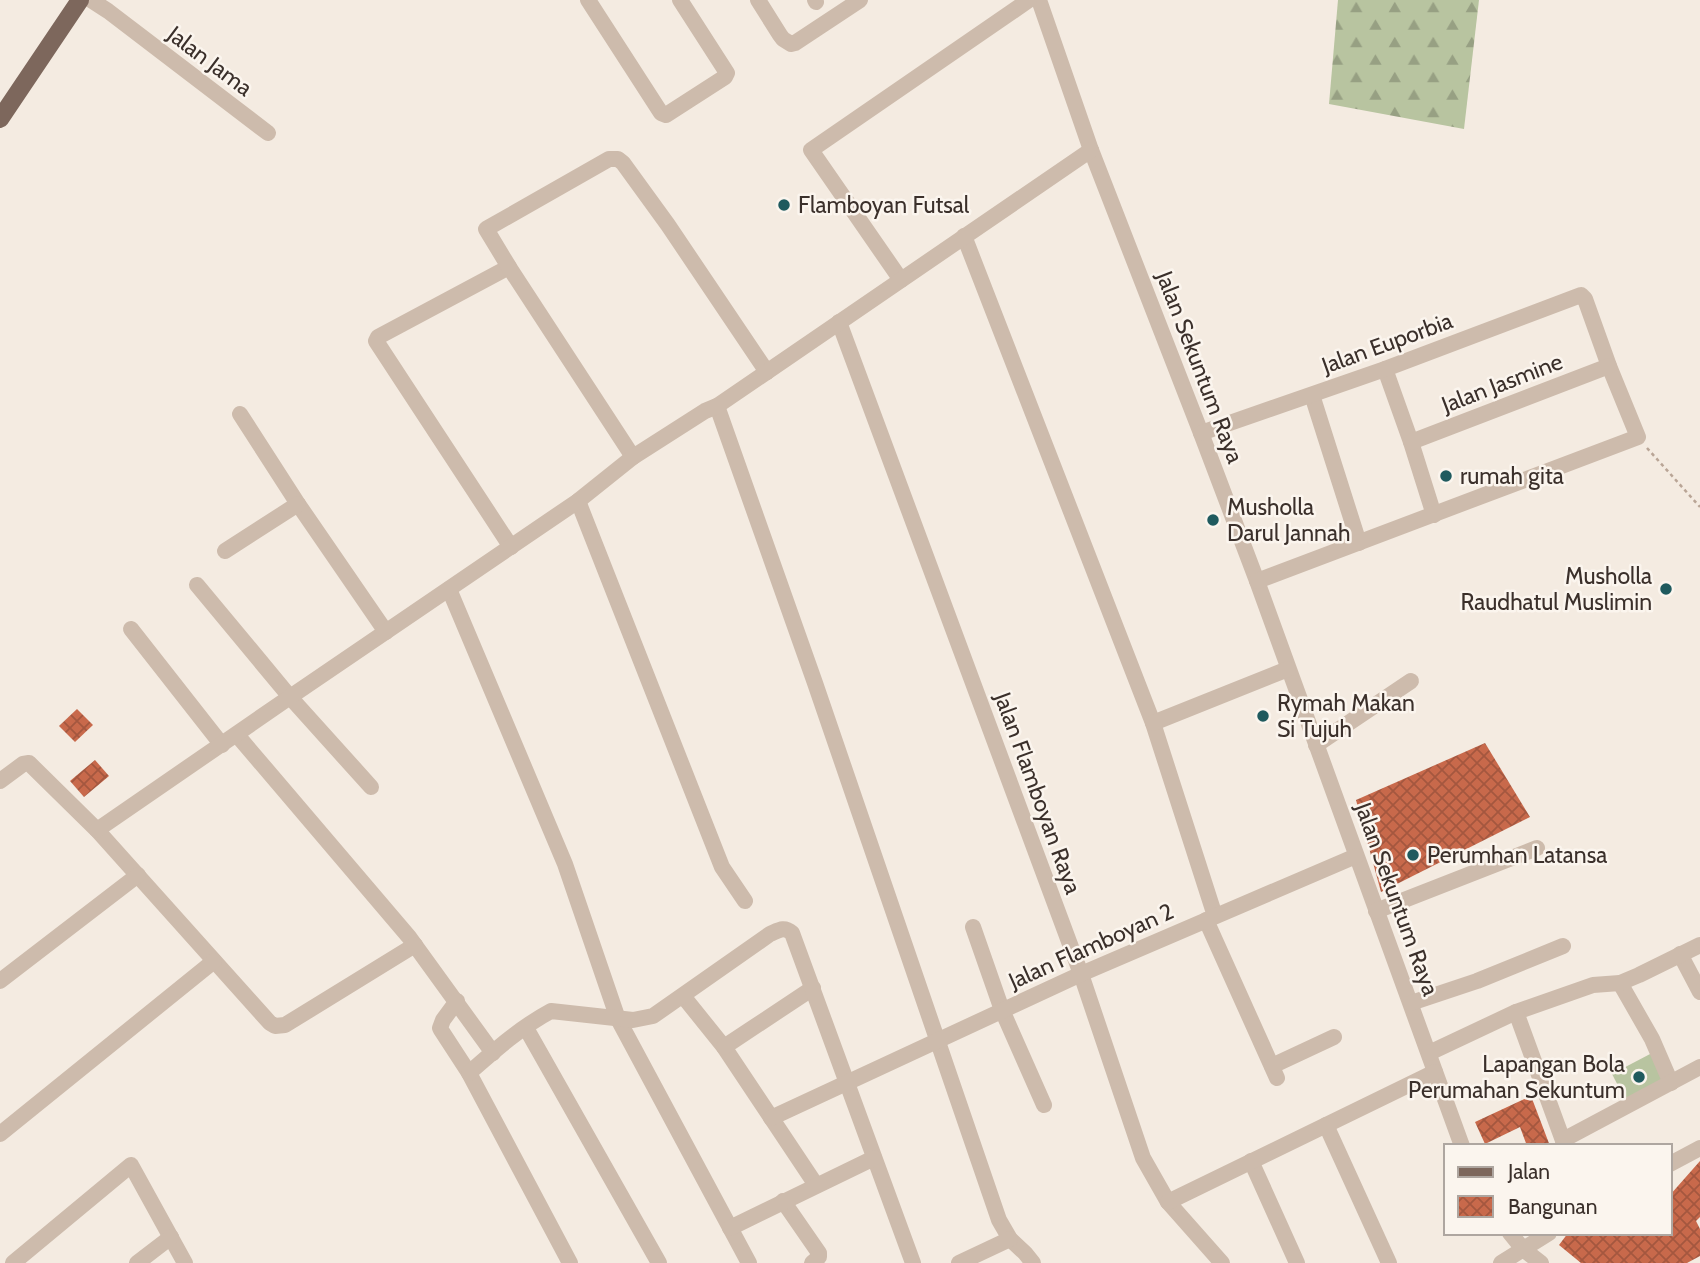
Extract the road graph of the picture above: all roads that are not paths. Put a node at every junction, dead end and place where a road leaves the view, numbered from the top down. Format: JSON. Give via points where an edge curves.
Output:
{"nodes":[{"id":1,"x":80,"y":0,"type":"edge"},
{"id":2,"x":91,"y":0,"type":"edge"},
{"id":3,"x":587,"y":0,"type":"edge"},
{"id":4,"x":680,"y":0,"type":"edge"},
{"id":5,"x":758,"y":0,"type":"edge"},
{"id":6,"x":860,"y":0,"type":"edge"},
{"id":7,"x":1029,"y":0,"type":"edge"},
{"id":8,"x":1039,"y":0,"type":"edge"},
{"id":9,"x":0,"y":119,"type":"edge"},
{"id":10,"x":268,"y":133,"type":"dead end"},
{"id":11,"x":1091,"y":150,"type":"junction"},
{"id":12,"x":964,"y":236,"type":"junction"},
{"id":13,"x":509,"y":267,"type":"junction"},
{"id":14,"x":901,"y":280,"type":"junction"},
{"id":15,"x":839,"y":322,"type":"junction"},
{"id":16,"x":1609,"y":366,"type":"junction"},
{"id":17,"x":1385,"y":369,"type":"junction"},
{"id":18,"x":767,"y":372,"type":"junction"},
{"id":19,"x":1312,"y":395,"type":"junction"},
{"id":20,"x":717,"y":406,"type":"junction"},
{"id":21,"x":240,"y":414,"type":"dead end"},
{"id":22,"x":1202,"y":433,"type":"junction"},
{"id":23,"x":1411,"y":442,"type":"junction"},
{"id":24,"x":633,"y":457,"type":"junction"},
{"id":25,"x":578,"y":501,"type":"junction"},
{"id":26,"x":298,"y":504,"type":"junction"},
{"id":27,"x":1434,"y":514,"type":"junction"},
{"id":28,"x":1359,"y":543,"type":"junction"},
{"id":29,"x":511,"y":547,"type":"junction"},
{"id":30,"x":225,"y":551,"type":"dead end"},
{"id":31,"x":1257,"y":581,"type":"junction"},
{"id":32,"x":197,"y":585,"type":"dead end"},
{"id":33,"x":449,"y":589,"type":"junction"},
{"id":34,"x":131,"y":629,"type":"dead end"},
{"id":35,"x":386,"y":632,"type":"junction"},
{"id":36,"x":1288,"y":669,"type":"junction"},
{"id":37,"x":1411,"y":681,"type":"dead end"},
{"id":38,"x":290,"y":697,"type":"junction"},
{"id":39,"x":1153,"y":723,"type":"junction"},
{"id":40,"x":237,"y":735,"type":"junction"},
{"id":41,"x":222,"y":745,"type":"junction"},
{"id":42,"x":1316,"y":745,"type":"junction"},
{"id":43,"x":0,"y":781,"type":"edge"},
{"id":44,"x":370,"y":787,"type":"dead end"},
{"id":45,"x":97,"y":830,"type":"junction"},
{"id":46,"x":1537,"y":848,"type":"dead end"},
{"id":47,"x":1356,"y":856,"type":"junction"},
{"id":48,"x":138,"y":875,"type":"junction"},
{"id":49,"x":745,"y":901,"type":"dead end"},
{"id":50,"x":1376,"y":911,"type":"junction"},
{"id":51,"x":1210,"y":918,"type":"junction"},
{"id":52,"x":973,"y":927,"type":"dead end"},
{"id":53,"x":415,"y":945,"type":"junction"},
{"id":54,"x":1700,"y":945,"type":"edge"},
{"id":55,"x":1563,"y":946,"type":"dead end"},
{"id":56,"x":1680,"y":954,"type":"junction"},
{"id":57,"x":214,"y":961,"type":"junction"},
{"id":58,"x":1081,"y":974,"type":"junction"},
{"id":59,"x":0,"y":981,"type":"edge"},
{"id":60,"x":1620,"y":983,"type":"junction"},
{"id":61,"x":813,"y":988,"type":"junction"},
{"id":62,"x":1700,"y":992,"type":"edge"},
{"id":63,"x":683,"y":996,"type":"junction"},
{"id":64,"x":457,"y":1002,"type":"junction"},
{"id":65,"x":1411,"y":1003,"type":"junction"},
{"id":66,"x":1002,"y":1010,"type":"junction"},
{"id":67,"x":1516,"y":1012,"type":"junction"},
{"id":68,"x":618,"y":1019,"type":"junction"},
{"id":69,"x":526,"y":1028,"type":"junction"},
{"id":70,"x":1334,"y":1037,"type":"dead end"},
{"id":71,"x":938,"y":1041,"type":"junction"},
{"id":72,"x":724,"y":1047,"type":"junction"},
{"id":73,"x":493,"y":1053,"type":"junction"},
{"id":74,"x":1429,"y":1053,"type":"junction"},
{"id":75,"x":1700,"y":1067,"type":"edge"},
{"id":76,"x":1435,"y":1072,"type":"junction"},
{"id":77,"x":469,"y":1073,"type":"junction"},
{"id":78,"x":848,"y":1083,"type":"junction"},
{"id":79,"x":1671,"y":1083,"type":"junction"},
{"id":80,"x":1044,"y":1105,"type":"dead end"},
{"id":81,"x":771,"y":1118,"type":"junction"},
{"id":82,"x":1326,"y":1125,"type":"junction"},
{"id":83,"x":0,"y":1134,"type":"edge"},
{"id":84,"x":1564,"y":1143,"type":"edge"},
{"id":85,"x":1461,"y":1144,"type":"edge"},
{"id":86,"x":1700,"y":1148,"type":"edge"},
{"id":87,"x":874,"y":1158,"type":"junction"},
{"id":88,"x":1251,"y":1161,"type":"junction"},
{"id":89,"x":1672,"y":1163,"type":"edge"},
{"id":90,"x":816,"y":1185,"type":"junction"},
{"id":91,"x":783,"y":1201,"type":"junction"},
{"id":92,"x":1168,"y":1202,"type":"junction"},
{"id":93,"x":730,"y":1227,"type":"junction"},
{"id":94,"x":1512,"y":1235,"type":"edge"},
{"id":95,"x":1546,"y":1235,"type":"edge"},
{"id":96,"x":170,"y":1237,"type":"junction"},
{"id":97,"x":1010,"y":1239,"type":"junction"},
{"id":98,"x":1523,"y":1249,"type":"junction"},
{"id":99,"x":13,"y":1263,"type":"edge"},
{"id":100,"x":136,"y":1263,"type":"edge"},
{"id":101,"x":185,"y":1263,"type":"edge"},
{"id":102,"x":570,"y":1263,"type":"edge"},
{"id":103,"x":659,"y":1263,"type":"edge"},
{"id":104,"x":749,"y":1263,"type":"edge"},
{"id":105,"x":812,"y":1263,"type":"edge"},
{"id":106,"x":913,"y":1263,"type":"edge"},
{"id":107,"x":959,"y":1263,"type":"edge"},
{"id":108,"x":1033,"y":1263,"type":"edge"},
{"id":109,"x":1222,"y":1263,"type":"edge"},
{"id":110,"x":1297,"y":1263,"type":"edge"},
{"id":111,"x":1389,"y":1263,"type":"edge"},
{"id":112,"x":1502,"y":1263,"type":"edge"},
{"id":113,"x":1541,"y":1263,"type":"edge"}],
"edges":[{"from":1,"to":9,"type":"main road"},
{"from":2,"to":10,"type":"street","name":"Jalan Jama"},
{"from":3,"to":4,"type":"street","via":[[666,115],[727,73]]},
{"from":5,"to":6,"type":"street","via":[[791,44]]},
{"from":7,"to":14,"type":"street","via":[[811,150]]},
{"from":8,"to":11,"type":"street","name":"Jalan Sekuntum Raya"},
{"from":11,"to":12,"type":"street"},
{"from":11,"to":22,"type":"street","name":"Jalan Sekuntum Raya"},
{"from":12,"to":14,"type":"street"},
{"from":12,"to":39,"type":"street"},
{"from":13,"to":18,"type":"street","via":[[486,229],[610,159],[618,159]]},
{"from":13,"to":24,"type":"street"},
{"from":13,"to":29,"type":"street","via":[[376,341]]},
{"from":14,"to":15,"type":"street"},
{"from":15,"to":18,"type":"street"},
{"from":15,"to":58,"type":"street","name":"Jalan Flamboyan Raya"},
{"from":16,"to":17,"type":"street","name":"Jalan Euporbia","via":[[1581,296]]},
{"from":16,"to":23,"type":"street","name":"Jalan Jasmine"},
{"from":16,"to":27,"type":"street","via":[[1638,437]]},
{"from":17,"to":19,"type":"street","name":"Jalan Euporbia"},
{"from":17,"to":23,"type":"street"},
{"from":18,"to":20,"type":"street"},
{"from":19,"to":22,"type":"street","name":"Jalan Euporbia"},
{"from":19,"to":28,"type":"street"},
{"from":20,"to":24,"type":"street"},
{"from":20,"to":71,"type":"street"},
{"from":21,"to":26,"type":"street"},
{"from":22,"to":31,"type":"street","name":"Jalan Sekuntum Raya"},
{"from":23,"to":27,"type":"street"},
{"from":24,"to":25,"type":"street"},
{"from":25,"to":29,"type":"street"},
{"from":25,"to":49,"type":"street","via":[[722,867]]},
{"from":26,"to":30,"type":"street"},
{"from":26,"to":35,"type":"street"},
{"from":27,"to":28,"type":"street"},
{"from":28,"to":31,"type":"street"},
{"from":29,"to":33,"type":"street"},
{"from":31,"to":36,"type":"street","name":"Jalan Sekuntum Raya"},
{"from":32,"to":38,"type":"street"},
{"from":33,"to":35,"type":"street"},
{"from":33,"to":68,"type":"street","via":[[565,864]]},
{"from":34,"to":41,"type":"street"},
{"from":35,"to":38,"type":"street"},
{"from":36,"to":39,"type":"street"},
{"from":36,"to":42,"type":"street","name":"Jalan Sekuntum Raya"},
{"from":37,"to":42,"type":"street"},
{"from":38,"to":40,"type":"street"},
{"from":38,"to":44,"type":"street"},
{"from":39,"to":51,"type":"street"},
{"from":40,"to":41,"type":"street"},
{"from":40,"to":53,"type":"street"},
{"from":41,"to":45,"type":"street"},
{"from":42,"to":47,"type":"street","name":"Jalan Sekuntum Raya"},
{"from":43,"to":45,"type":"street","via":[[29,764]]},
{"from":45,"to":48,"type":"street"},
{"from":46,"to":50,"type":"street"},
{"from":47,"to":50,"type":"street","name":"Jalan Sekuntum Raya"},
{"from":47,"to":51,"type":"street","name":"Jalan Flamboyan 2"},
{"from":48,"to":57,"type":"street"},
{"from":48,"to":59,"type":"street"},
{"from":50,"to":65,"type":"street","name":"Jalan Sekuntum Raya"},
{"from":51,"to":58,"type":"street","name":"Jalan Flamboyan 2"},
{"from":51,"to":70,"type":"street","via":[[1275,1072]]},
{"from":52,"to":66,"type":"street"},
{"from":53,"to":57,"type":"street","via":[[280,1026],[270,1023]]},
{"from":53,"to":64,"type":"street"},
{"from":54,"to":56,"type":"street"},
{"from":55,"to":65,"type":"street"},
{"from":56,"to":60,"type":"street"},
{"from":56,"to":62,"type":"street"},
{"from":57,"to":83,"type":"street"},
{"from":58,"to":66,"type":"street","name":"Jalan Flamboyan 2"},
{"from":58,"to":92,"type":"street","name":"Jalan Flamboyan Raya","via":[[1143,1158]]},
{"from":60,"to":67,"type":"street","via":[[1593,985]]},
{"from":60,"to":79,"type":"street"},
{"from":61,"to":63,"type":"street","via":[[792,933],[783,929]]},
{"from":61,"to":72,"type":"street"},
{"from":61,"to":78,"type":"street"},
{"from":63,"to":68,"type":"street","via":[[653,1016]]},
{"from":63,"to":72,"type":"street"},
{"from":64,"to":73,"type":"street"},
{"from":64,"to":77,"type":"street","via":[[440,1028]]},
{"from":65,"to":74,"type":"street","name":"Jalan Sekuntum Raya"},
{"from":66,"to":71,"type":"street","name":"Jalan Flamboyan 2"},
{"from":66,"to":80,"type":"street"},
{"from":67,"to":74,"type":"street"},
{"from":67,"to":84,"type":"street"},
{"from":68,"to":69,"type":"street","via":[[551,1011]]},
{"from":68,"to":93,"type":"street"},
{"from":69,"to":73,"type":"street"},
{"from":69,"to":103,"type":"street"},
{"from":71,"to":78,"type":"street","name":"Jalan Flamboyan 2"},
{"from":71,"to":97,"type":"street","via":[[999,1220]]},
{"from":72,"to":81,"type":"street"},
{"from":73,"to":77,"type":"street"},
{"from":74,"to":76,"type":"street","name":"Jalan Sekuntum Raya"},
{"from":75,"to":79,"type":"street"},
{"from":76,"to":82,"type":"street"},
{"from":76,"to":85,"type":"street","name":"Jalan Sekuntum Raya"},
{"from":77,"to":102,"type":"street"},
{"from":78,"to":81,"type":"street","name":"Jalan Flamboyan 2"},
{"from":78,"to":87,"type":"street"},
{"from":79,"to":84,"type":"street"},
{"from":81,"to":90,"type":"street"},
{"from":82,"to":88,"type":"street"},
{"from":82,"to":111,"type":"street"},
{"from":86,"to":89,"type":"street"},
{"from":87,"to":90,"type":"street"},
{"from":87,"to":106,"type":"street"},
{"from":88,"to":92,"type":"street"},
{"from":88,"to":110,"type":"street"},
{"from":90,"to":91,"type":"street"},
{"from":91,"to":93,"type":"street"},
{"from":91,"to":105,"type":"street","via":[[819,1253]]},
{"from":92,"to":109,"type":"street","name":"Jalan Flamboyan Raya"},
{"from":93,"to":104,"type":"street"},
{"from":94,"to":98,"type":"street"},
{"from":95,"to":98,"type":"street"},
{"from":96,"to":99,"type":"street","via":[[131,1165]]},
{"from":96,"to":100,"type":"street"},
{"from":96,"to":101,"type":"street"},
{"from":97,"to":107,"type":"street"},
{"from":97,"to":108,"type":"street"},
{"from":98,"to":112,"type":"street"},
{"from":98,"to":113,"type":"street"}]}
